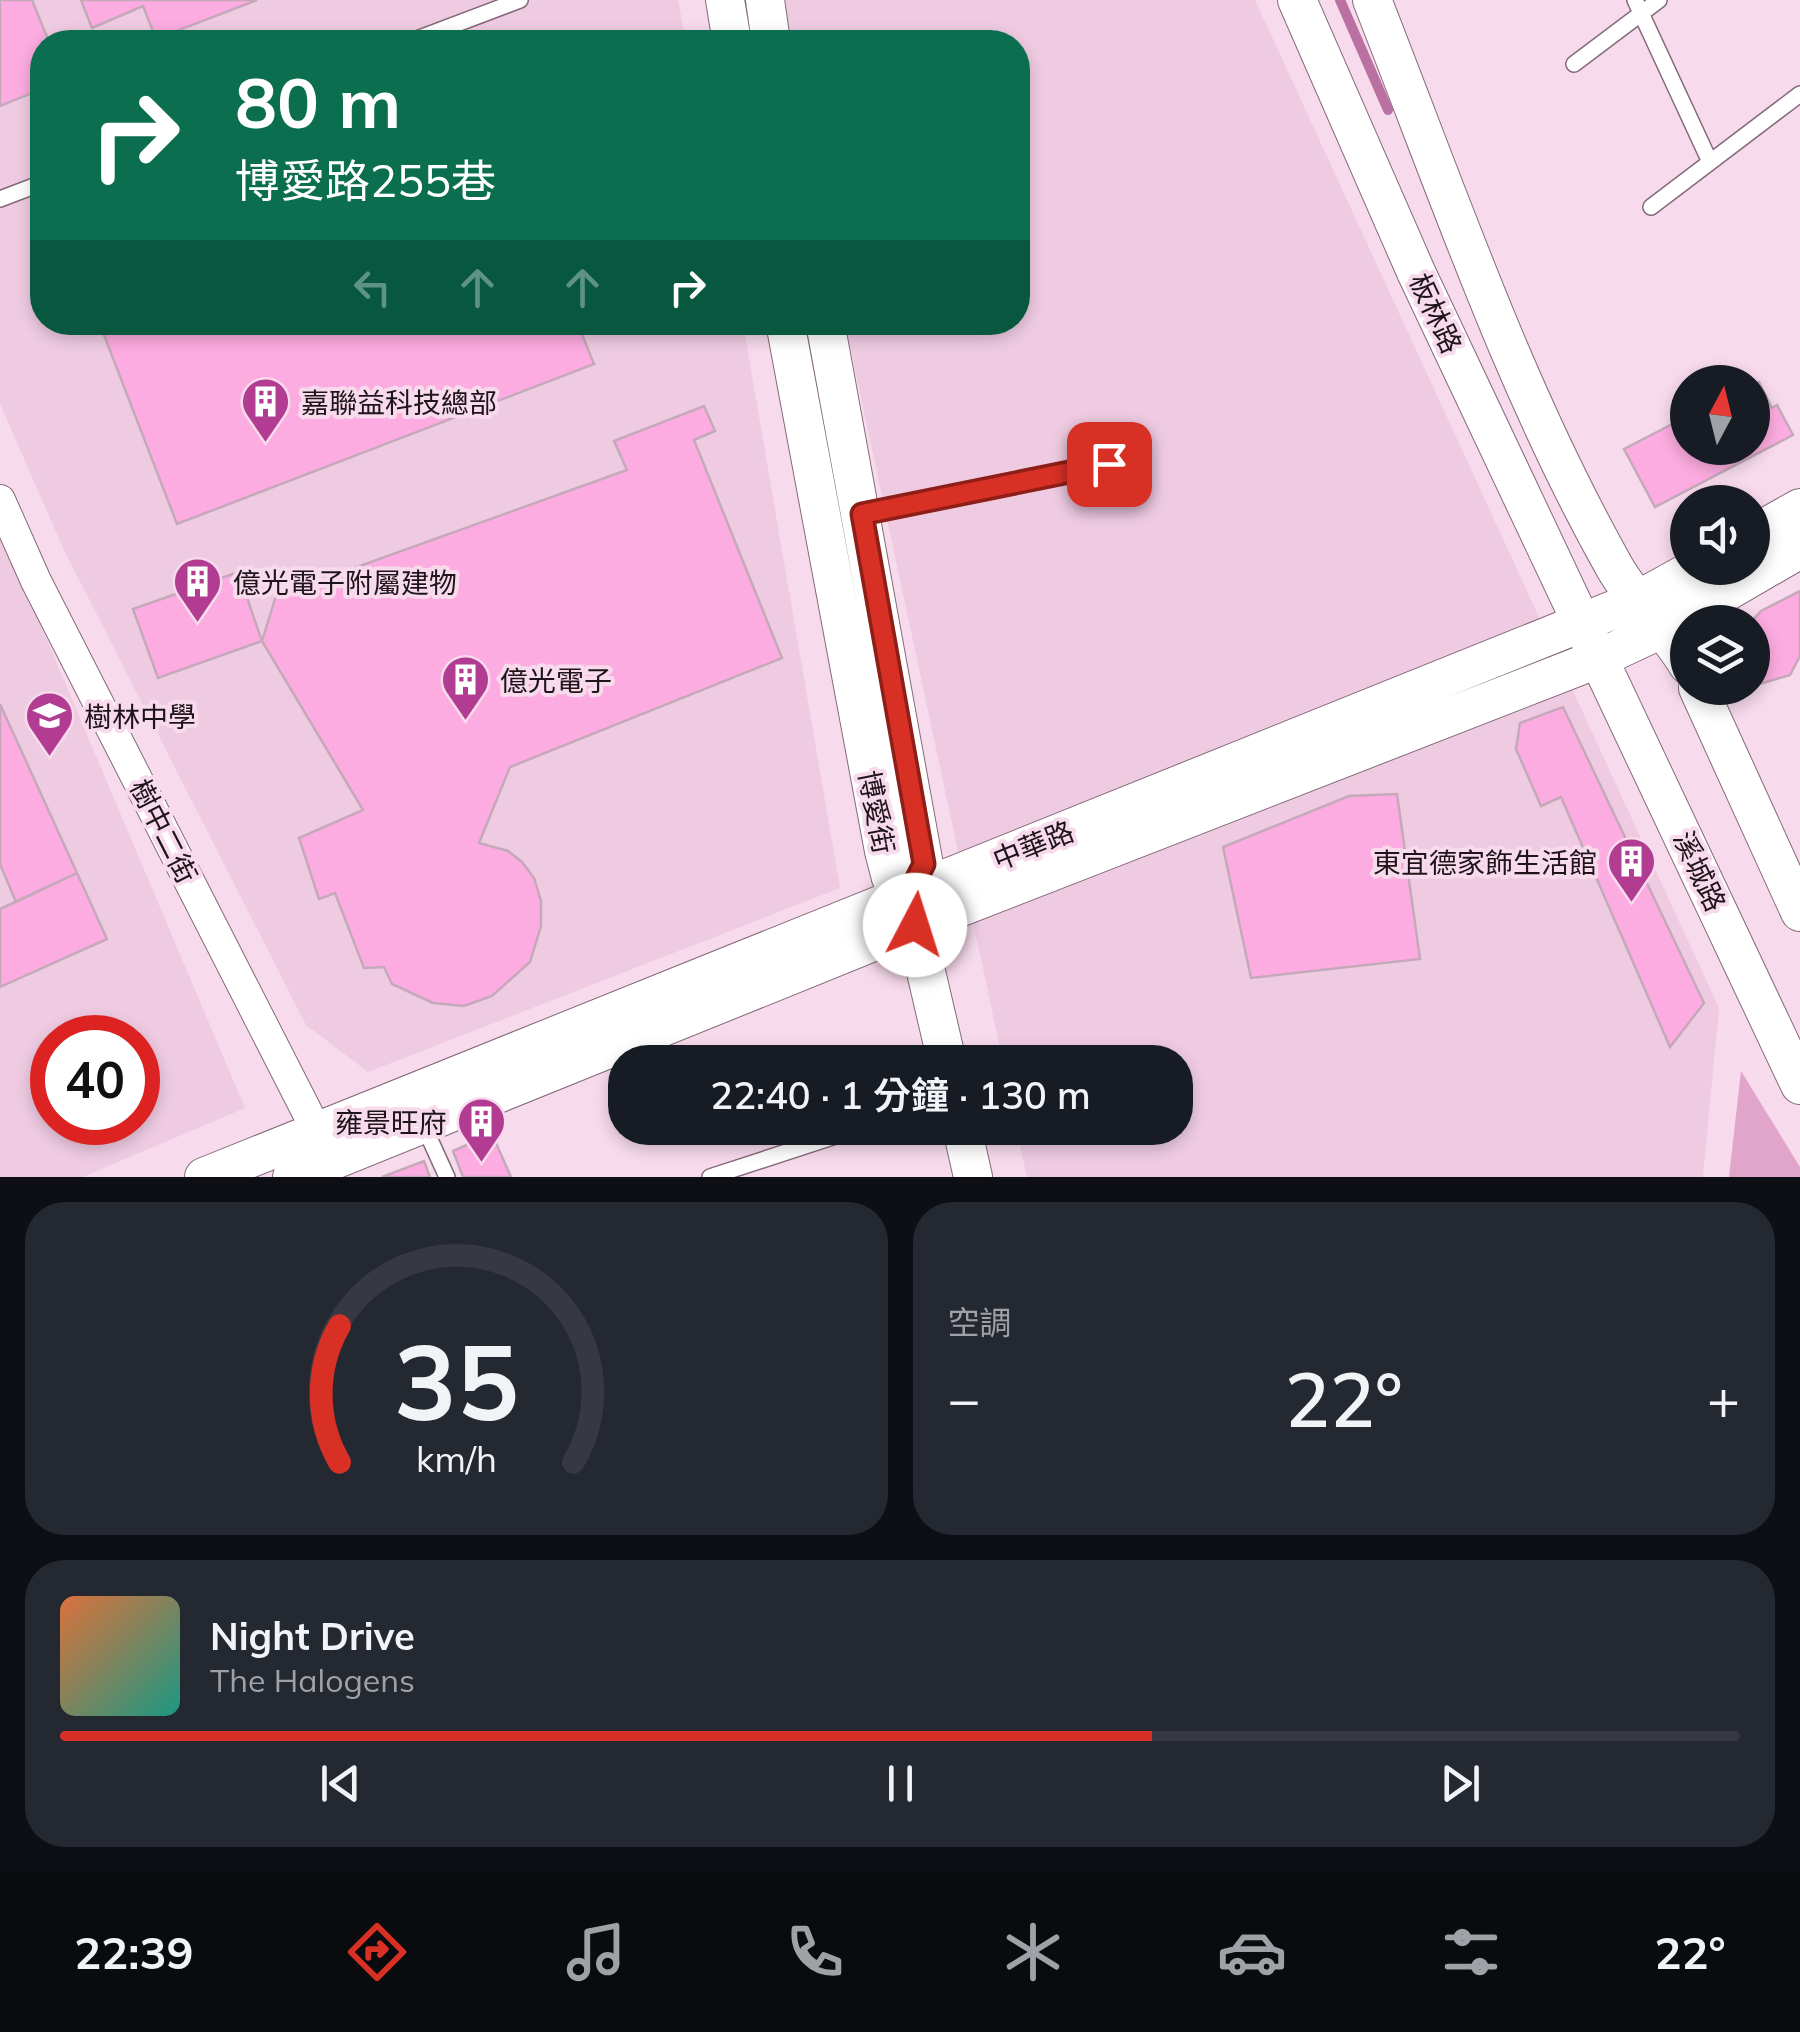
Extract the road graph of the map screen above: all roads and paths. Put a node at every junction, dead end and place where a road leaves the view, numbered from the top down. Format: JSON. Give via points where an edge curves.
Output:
{"nodes":[{"id":1,"x":520,"y":0,"type":"edge"},
{"id":2,"x":725,"y":0,"type":"edge"},
{"id":3,"x":765,"y":0,"type":"edge"},
{"id":4,"x":1298,"y":0,"type":"edge"},
{"id":5,"x":1372,"y":0,"type":"edge"},
{"id":6,"x":1660,"y":0,"type":"edge"},
{"id":7,"x":1638,"y":7,"type":"edge"},
{"id":8,"x":441,"y":30,"type":"edge"},
{"id":9,"x":730,"y":30,"type":"edge"},
{"id":10,"x":769,"y":30,"type":"edge"},
{"id":11,"x":1574,"y":64,"type":"dead end"},
{"id":12,"x":1800,"y":94,"type":"edge"},
{"id":13,"x":1710,"y":162,"type":"junction"},
{"id":14,"x":30,"y":187,"type":"edge"},
{"id":15,"x":0,"y":199,"type":"edge"},
{"id":16,"x":1651,"y":207,"type":"dead end"},
{"id":17,"x":787,"y":335,"type":"edge"},
{"id":18,"x":828,"y":335,"type":"edge"},
{"id":19,"x":1109,"y":464,"type":"dead end"},
{"id":20,"x":0,"y":500,"type":"edge"},
{"id":21,"x":1800,"y":508,"type":"edge"},
{"id":22,"x":862,"y":514,"type":"junction"},
{"id":23,"x":1770,"y":526,"type":"edge"},
{"id":24,"x":1800,"y":548,"type":"edge"},
{"id":25,"x":1670,"y":582,"type":"edge"},
{"id":26,"x":1638,"y":600,"type":"junction"},
{"id":27,"x":1584,"y":622,"type":"junction"},
{"id":28,"x":1664,"y":628,"type":"junction"},
{"id":29,"x":1670,"y":637,"type":"edge"},
{"id":30,"x":1600,"y":658,"type":"junction"},
{"id":31,"x":1706,"y":705,"type":"edge"},
{"id":32,"x":911,"y":910,"type":"junction"},
{"id":33,"x":1800,"y":912,"type":"edge"},
{"id":34,"x":943,"y":1045,"type":"edge"},
{"id":35,"x":1800,"y":1085,"type":"edge"},
{"id":36,"x":416,"y":1110,"type":"junction"},
{"id":37,"x":808,"y":1145,"type":"edge"},
{"id":38,"x":966,"y":1145,"type":"edge"},
{"id":39,"x":324,"y":1147,"type":"junction"},
{"id":40,"x":204,"y":1177,"type":"edge"},
{"id":41,"x":292,"y":1177,"type":"edge"},
{"id":42,"x":447,"y":1177,"type":"edge"},
{"id":43,"x":710,"y":1177,"type":"edge"},
{"id":44,"x":973,"y":1177,"type":"edge"}],
"edges":[{"from":1,"to":8,"type":"lane"},
{"from":2,"to":9,"type":"street"},
{"from":3,"to":10,"type":"street"},
{"from":4,"to":27,"type":"street","name":"板林路","via":[[1416,272]]},
{"from":5,"to":26,"type":"street","name":"板林路","via":[[1538,412],[1616,570]]},
{"from":6,"to":7,"type":"lane"},
{"from":7,"to":11,"type":"lane"},
{"from":7,"to":13,"type":"lane"},
{"from":12,"to":13,"type":"lane"},
{"from":13,"to":16,"type":"lane"},
{"from":14,"to":15,"type":"lane"},
{"from":17,"to":32,"type":"street","name":"博愛街","via":[[884,851]]},
{"from":18,"to":22,"type":"street","name":"博愛街"},
{"from":19,"to":22,"type":"lane"},
{"from":20,"to":39,"type":"street","name":"樹中二街"},
{"from":21,"to":23,"type":"street"},
{"from":22,"to":32,"type":"street","name":"博愛街","via":[[924,864]]},
{"from":24,"to":28,"type":"street","name":"中華路"},
{"from":25,"to":26,"type":"street","name":"中華路"},
{"from":26,"to":27,"type":"street","name":"中華路"},
{"from":26,"to":28,"type":"street","name":"板林路"},
{"from":27,"to":30,"type":"street","name":"板林路"},
{"from":27,"to":32,"type":"street","name":"中華路"},
{"from":28,"to":29,"type":"street"},
{"from":28,"to":30,"type":"street","name":"中華路"},
{"from":30,"to":32,"type":"street","name":"中華路"},
{"from":30,"to":35,"type":"street","name":"溪城路"},
{"from":31,"to":33,"type":"street"},
{"from":32,"to":34,"type":"street"},
{"from":32,"to":36,"type":"street","name":"中華路"},
{"from":36,"to":39,"type":"street","name":"中華路"},
{"from":36,"to":42,"type":"lane"},
{"from":37,"to":43,"type":"lane"},
{"from":38,"to":44,"type":"street"},
{"from":39,"to":40,"type":"street","name":"中華路"},
{"from":39,"to":41,"type":"street","name":"中華路"}]}
